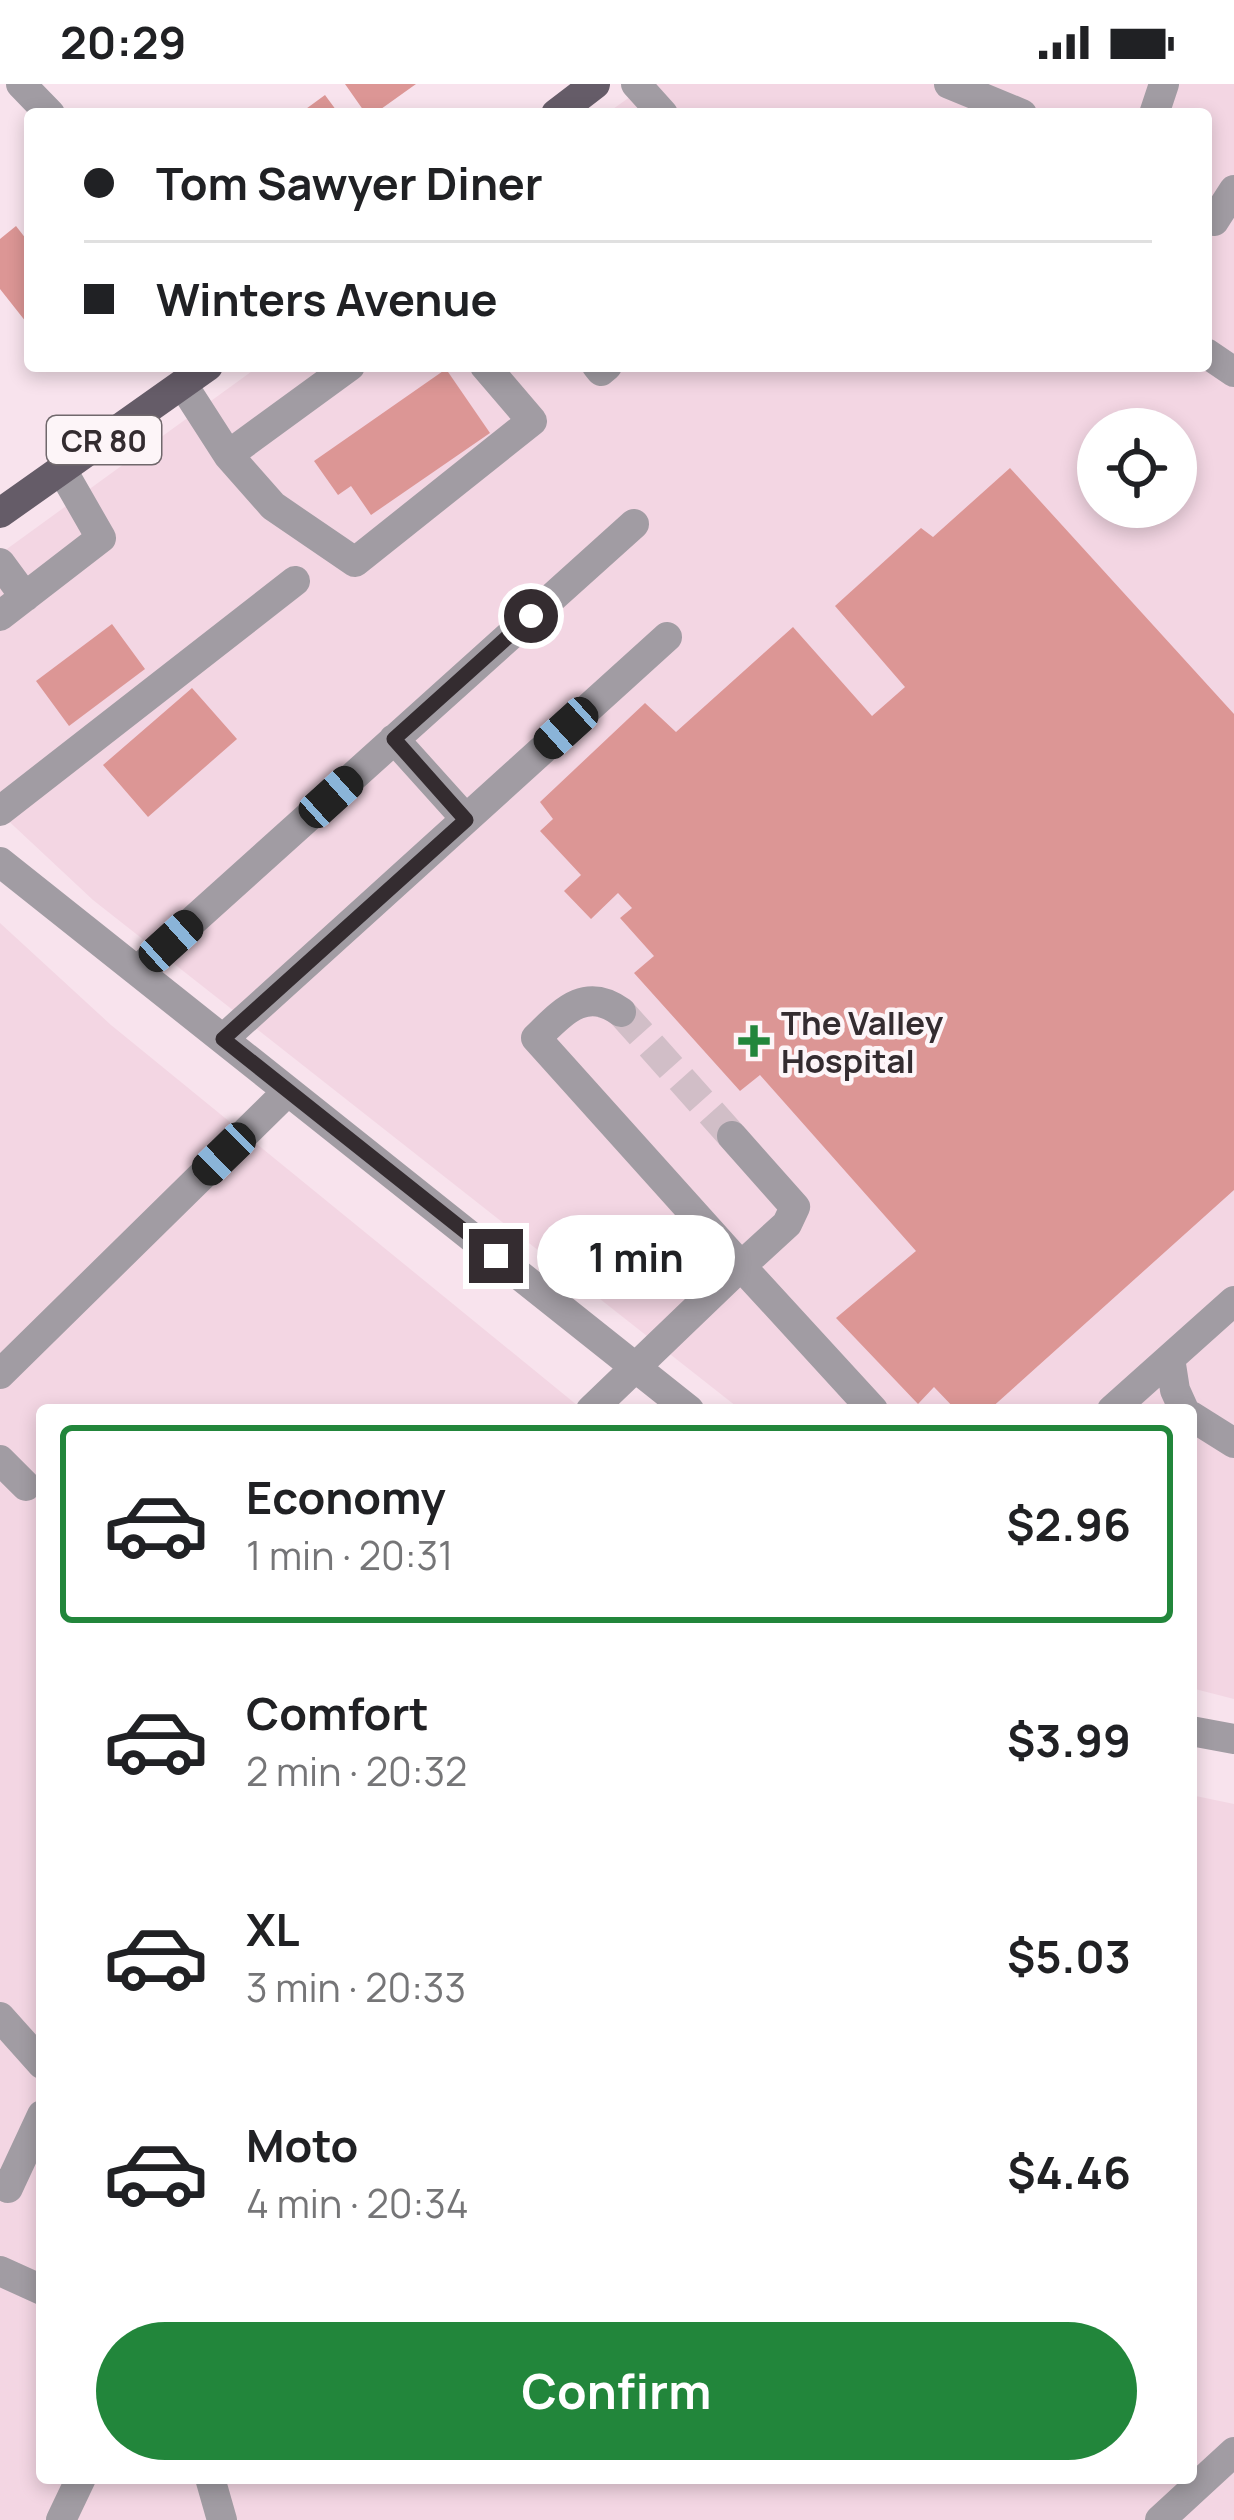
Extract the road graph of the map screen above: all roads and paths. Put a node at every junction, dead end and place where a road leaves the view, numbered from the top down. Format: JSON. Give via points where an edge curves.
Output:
{"nodes":[{"id":1,"x":21,"y":84,"type":"edge"},
{"id":2,"x":635,"y":84,"type":"edge"},
{"id":3,"x":949,"y":84,"type":"edge"},
{"id":4,"x":986,"y":84,"type":"edge"},
{"id":5,"x":44,"y":108,"type":"edge"},
{"id":6,"x":657,"y":108,"type":"edge"},
{"id":7,"x":1007,"y":108,"type":"edge"},
{"id":8,"x":1024,"y":108,"type":"edge"},
{"id":9,"x":1234,"y":190,"type":"edge"},
{"id":10,"x":1212,"y":215,"type":"edge"},
{"id":11,"x":200,"y":372,"type":"edge"},
{"id":12,"x":342,"y":372,"type":"edge"},
{"id":13,"x":490,"y":372,"type":"edge"},
{"id":14,"x":183,"y":385,"type":"junction"},
{"id":15,"x":228,"y":455,"type":"junction"},
{"id":16,"x":62,"y":470,"type":"junction"},
{"id":17,"x":0,"y":513,"type":"edge"},
{"id":18,"x":634,"y":524,"type":"dead end"},
{"id":19,"x":0,"y":563,"type":"edge"},
{"id":20,"x":295,"y":581,"type":"dead end"},
{"id":21,"x":12,"y":606,"type":"edge"},
{"id":22,"x":667,"y":637,"type":"dead end"},
{"id":23,"x":394,"y":739,"type":"junction"},
{"id":24,"x":0,"y":811,"type":"edge"},
{"id":25,"x":466,"y":820,"type":"junction"},
{"id":26,"x":0,"y":862,"type":"edge"},
{"id":27,"x":137,"y":971,"type":"junction"},
{"id":28,"x":621,"y":1012,"type":"tunnel mouth"},
{"id":29,"x":223,"y":1039,"type":"junction"},
{"id":30,"x":288,"y":1091,"type":"junction"},
{"id":31,"x":732,"y":1136,"type":"tunnel mouth"},
{"id":32,"x":741,"y":1266,"type":"junction"},
{"id":33,"x":1234,"y":1300,"type":"edge"},
{"id":34,"x":1170,"y":1358,"type":"junction"},
{"id":35,"x":635,"y":1366,"type":"junction"},
{"id":36,"x":0,"y":1374,"type":"edge"},
{"id":37,"x":597,"y":1404,"type":"edge"},
{"id":38,"x":682,"y":1404,"type":"edge"},
{"id":39,"x":868,"y":1404,"type":"edge"},
{"id":40,"x":1119,"y":1404,"type":"edge"},
{"id":41,"x":1181,"y":1404,"type":"edge"},
{"id":42,"x":1197,"y":1420,"type":"edge"},
{"id":43,"x":1234,"y":1443,"type":"edge"},
{"id":44,"x":0,"y":1460,"type":"edge"},
{"id":45,"x":26,"y":1486,"type":"dead end"},
{"id":46,"x":1197,"y":1732,"type":"edge"},
{"id":47,"x":1234,"y":1739,"type":"edge"},
{"id":48,"x":0,"y":2017,"type":"edge"},
{"id":49,"x":36,"y":2057,"type":"edge"},
{"id":50,"x":36,"y":2128,"type":"edge"},
{"id":51,"x":0,"y":2184,"type":"edge"},
{"id":52,"x":0,"y":2271,"type":"edge"},
{"id":53,"x":36,"y":2287,"type":"edge"},
{"id":54,"x":1234,"y":2452,"type":"edge"},
{"id":55,"x":78,"y":2484,"type":"edge"},
{"id":56,"x":212,"y":2484,"type":"edge"},
{"id":57,"x":62,"y":2520,"type":"edge"},
{"id":58,"x":222,"y":2520,"type":"edge"},
{"id":59,"x":1160,"y":2520,"type":"edge"}],
"edges":[{"from":1,"to":5,"type":"street"},
{"from":2,"to":6,"type":"street"},
{"from":3,"to":7,"type":"street"},
{"from":4,"to":8,"type":"street"},
{"from":9,"to":10,"type":"street"},
{"from":11,"to":14,"type":"main road","number":"CR 80"},
{"from":12,"to":15,"type":"street"},
{"from":13,"to":15,"type":"street","via":[[532,421],[355,562],[273,506]]},
{"from":14,"to":15,"type":"street"},
{"from":14,"to":16,"type":"main road","number":"CR 80"},
{"from":16,"to":17,"type":"main road","number":"CR 80"},
{"from":16,"to":21,"type":"street","via":[[101,538]]},
{"from":18,"to":23,"type":"street"},
{"from":19,"to":21,"type":"street"},
{"from":20,"to":24,"type":"street"},
{"from":22,"to":25,"type":"street"},
{"from":23,"to":25,"type":"street"},
{"from":23,"to":27,"type":"street"},
{"from":25,"to":29,"type":"street"},
{"from":26,"to":27,"type":"street"},
{"from":27,"to":29,"type":"street"},
{"from":28,"to":32,"type":"street","via":[[583,1000],[536,1038]]},
{"from":29,"to":30,"type":"street"},
{"from":30,"to":35,"type":"street"},
{"from":30,"to":36,"type":"street"},
{"from":31,"to":32,"type":"street","via":[[796,1207]]},
{"from":32,"to":35,"type":"street"},
{"from":32,"to":39,"type":"street"},
{"from":33,"to":34,"type":"street"},
{"from":34,"to":40,"type":"street"},
{"from":34,"to":41,"type":"street"},
{"from":35,"to":37,"type":"street"},
{"from":35,"to":38,"type":"street"},
{"from":42,"to":43,"type":"street"},
{"from":44,"to":45,"type":"street"},
{"from":46,"to":47,"type":"street"},
{"from":48,"to":49,"type":"street"},
{"from":50,"to":51,"type":"street","via":[[8,2188]]},
{"from":52,"to":53,"type":"street"},
{"from":54,"to":59,"type":"street"},
{"from":55,"to":57,"type":"street"},
{"from":56,"to":58,"type":"street"}]}
